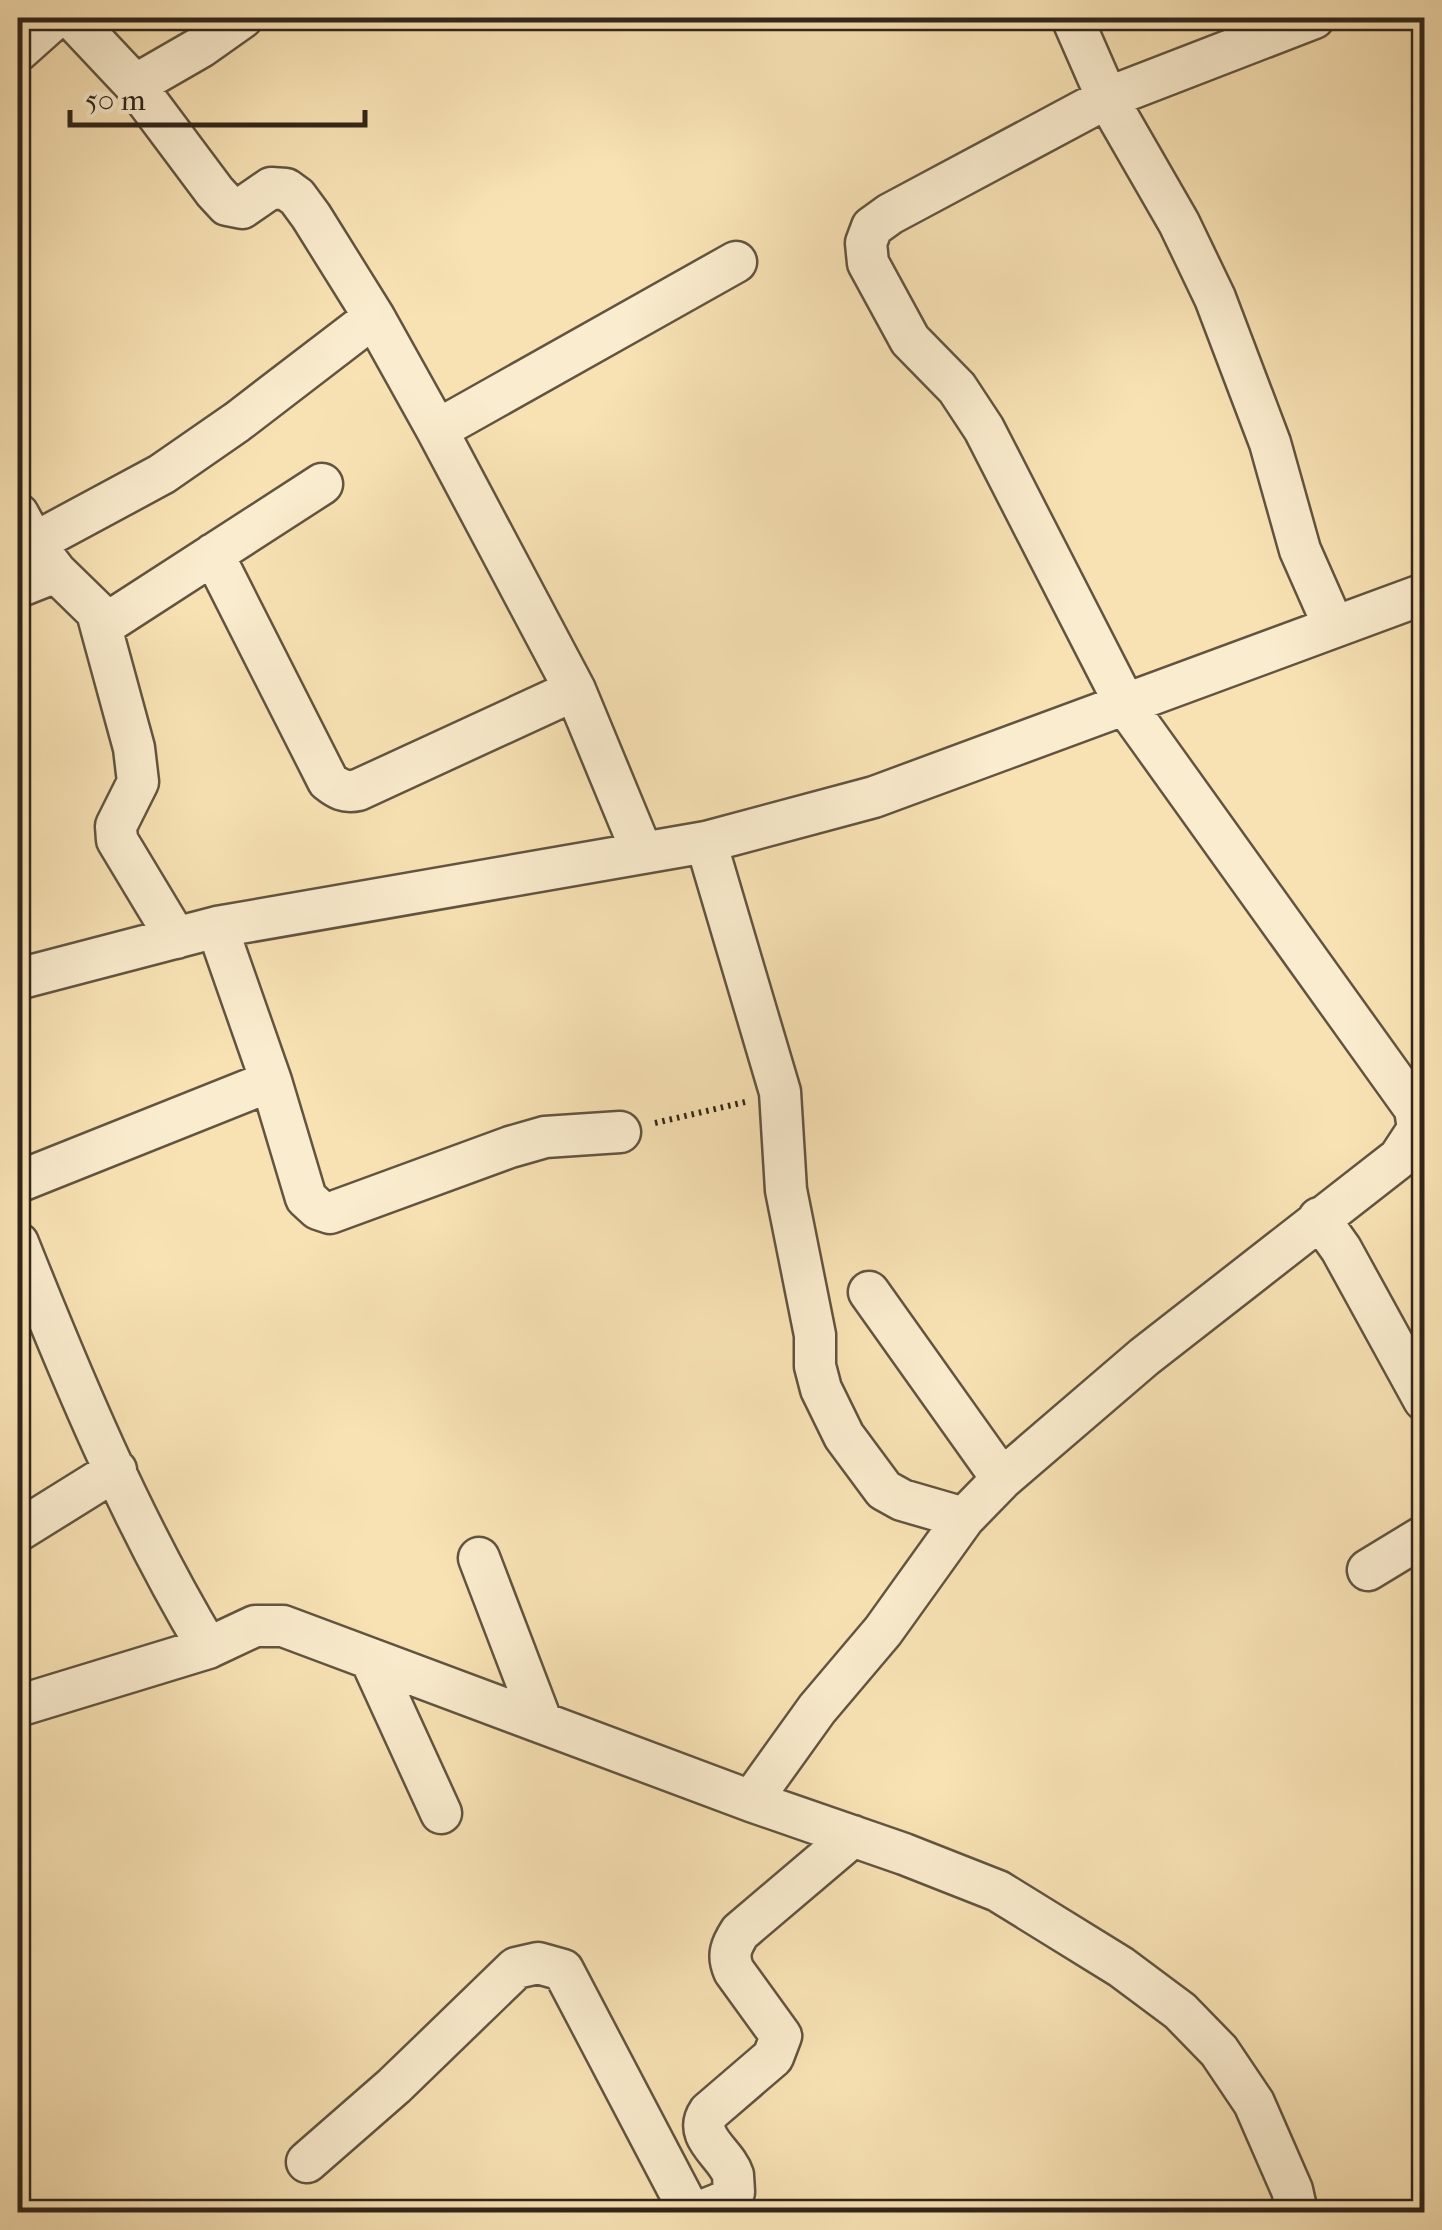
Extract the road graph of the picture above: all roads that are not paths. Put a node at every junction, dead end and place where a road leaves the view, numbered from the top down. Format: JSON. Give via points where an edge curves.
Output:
{"nodes":[{"id":1,"x":55,"y":18,"type":"edge"},
{"id":2,"x":72,"y":18,"type":"edge"},
{"id":3,"x":242,"y":18,"type":"edge"},
{"id":4,"x":1072,"y":18,"type":"edge"},
{"id":5,"x":1314,"y":18,"type":"edge"},
{"id":6,"x":18,"y":51,"type":"edge"},
{"id":7,"x":135,"y":85,"type":"junction"},
{"id":8,"x":1107,"y":98,"type":"junction"},
{"id":9,"x":736,"y":262,"type":"dead end"},
{"id":10,"x":374,"y":317,"type":"junction"},
{"id":11,"x":437,"y":430,"type":"junction"},
{"id":12,"x":322,"y":484,"type":"dead end"},
{"id":13,"x":36,"y":543,"type":"edge"},
{"id":14,"x":214,"y":554,"type":"junction"},
{"id":15,"x":18,"y":587,"type":"edge"},
{"id":16,"x":1424,"y":594,"type":"edge"},
{"id":17,"x":102,"y":627,"type":"junction"},
{"id":18,"x":1334,"y":627,"type":"junction"},
{"id":19,"x":575,"y":690,"type":"junction"},
{"id":20,"x":1126,"y":706,"type":"junction"},
{"id":21,"x":706,"y":842,"type":"junction"},
{"id":22,"x":642,"y":852,"type":"junction"},
{"id":23,"x":217,"y":927,"type":"junction"},
{"id":24,"x":176,"y":938,"type":"junction"},
{"id":25,"x":18,"y":979,"type":"edge"},
{"id":26,"x":272,"y":1081,"type":"junction"},
{"id":27,"x":1421,"y":1129,"type":"edge"},
{"id":28,"x":620,"y":1132,"type":"road end"},
{"id":29,"x":18,"y":1182,"type":"edge"},
{"id":30,"x":1319,"y":1218,"type":"junction"},
{"id":31,"x":18,"y":1244,"type":"edge"},
{"id":32,"x":870,"y":1292,"type":"dead end"},
{"id":33,"x":1424,"y":1400,"type":"edge"},
{"id":34,"x":116,"y":1470,"type":"junction"},
{"id":35,"x":1002,"y":1479,"type":"junction"},
{"id":36,"x":964,"y":1518,"type":"junction"},
{"id":37,"x":18,"y":1531,"type":"edge"},
{"id":38,"x":1424,"y":1536,"type":"edge"},
{"id":39,"x":479,"y":1558,"type":"dead end"},
{"id":40,"x":1368,"y":1570,"type":"dead end"},
{"id":41,"x":208,"y":1648,"type":"junction"},
{"id":42,"x":371,"y":1660,"type":"junction"},
{"id":43,"x":18,"y":1706,"type":"edge"},
{"id":44,"x":542,"y":1723,"type":"junction"},
{"id":45,"x":751,"y":1801,"type":"junction"},
{"id":46,"x":441,"y":1813,"type":"dead end"},
{"id":47,"x":853,"y":1836,"type":"junction"},
{"id":48,"x":306,"y":2162,"type":"dead end"},
{"id":49,"x":710,"y":2210,"type":"edge"},
{"id":50,"x":1297,"y":2212,"type":"edge"}],
"edges":[{"from":1,"to":6,"type":"street"},
{"from":2,"to":7,"type":"street"},
{"from":3,"to":7,"type":"street"},
{"from":4,"to":8,"type":"street"},
{"from":5,"to":8,"type":"street"},
{"from":7,"to":10,"type":"street","via":[[227,205],[242,208],[271,188],[297,196]]},
{"from":8,"to":18,"type":"street","via":[[1214,298],[1270,443],[1300,550]]},
{"from":8,"to":20,"type":"street","via":[[890,214],[872,227],[866,244],[868,263],[910,340],[984,429]]},
{"from":9,"to":11,"type":"street"},
{"from":10,"to":11,"type":"street"},
{"from":10,"to":13,"type":"street","via":[[162,474]]},
{"from":11,"to":19,"type":"street"},
{"from":12,"to":14,"type":"street"},
{"from":13,"to":15,"type":"street"},
{"from":13,"to":17,"type":"street","via":[[97,612]]},
{"from":14,"to":17,"type":"street"},
{"from":14,"to":19,"type":"street","via":[[328,781],[338,789],[358,790]]},
{"from":16,"to":18,"type":"street"},
{"from":17,"to":24,"type":"street","via":[[138,782],[116,826],[118,840]]},
{"from":18,"to":20,"type":"street"},
{"from":19,"to":22,"type":"street"},
{"from":20,"to":21,"type":"street","via":[[874,797]]},
{"from":20,"to":27,"type":"street","via":[[1415,1109]]},
{"from":21,"to":22,"type":"street"},
{"from":21,"to":36,"type":"street","via":[[780,1092],[786,1190],[821,1389],[844,1436],[884,1490]]},
{"from":22,"to":23,"type":"street"},
{"from":23,"to":24,"type":"street"},
{"from":23,"to":26,"type":"street"},
{"from":24,"to":25,"type":"street"},
{"from":26,"to":28,"type":"street","via":[[306,1198],[330,1213],[510,1146]]},
{"from":26,"to":29,"type":"street"},
{"from":27,"to":30,"type":"street","via":[[1400,1158]]},
{"from":30,"to":33,"type":"street"},
{"from":30,"to":35,"type":"street"},
{"from":31,"to":34,"type":"street"},
{"from":32,"to":35,"type":"street"},
{"from":34,"to":37,"type":"street"},
{"from":34,"to":41,"type":"street"},
{"from":35,"to":36,"type":"street"},
{"from":36,"to":45,"type":"street"},
{"from":38,"to":40,"type":"street"},
{"from":39,"to":44,"type":"street"},
{"from":41,"to":42,"type":"street","via":[[269,1625]]},
{"from":41,"to":43,"type":"street"},
{"from":42,"to":44,"type":"street"},
{"from":42,"to":46,"type":"street"},
{"from":44,"to":45,"type":"street"},
{"from":45,"to":47,"type":"street"},
{"from":47,"to":49,"type":"street","via":[[732,1944],[734,1971],[781,2036],[774,2057],[703,2120],[733,2176],[734,2192]]},
{"from":47,"to":50,"type":"street","via":[[998,1892],[1180,2011],[1219,2050],[1254,2104]]},
{"from":48,"to":49,"type":"street","via":[[516,1968],[538,1962],[563,1970]]}]}
